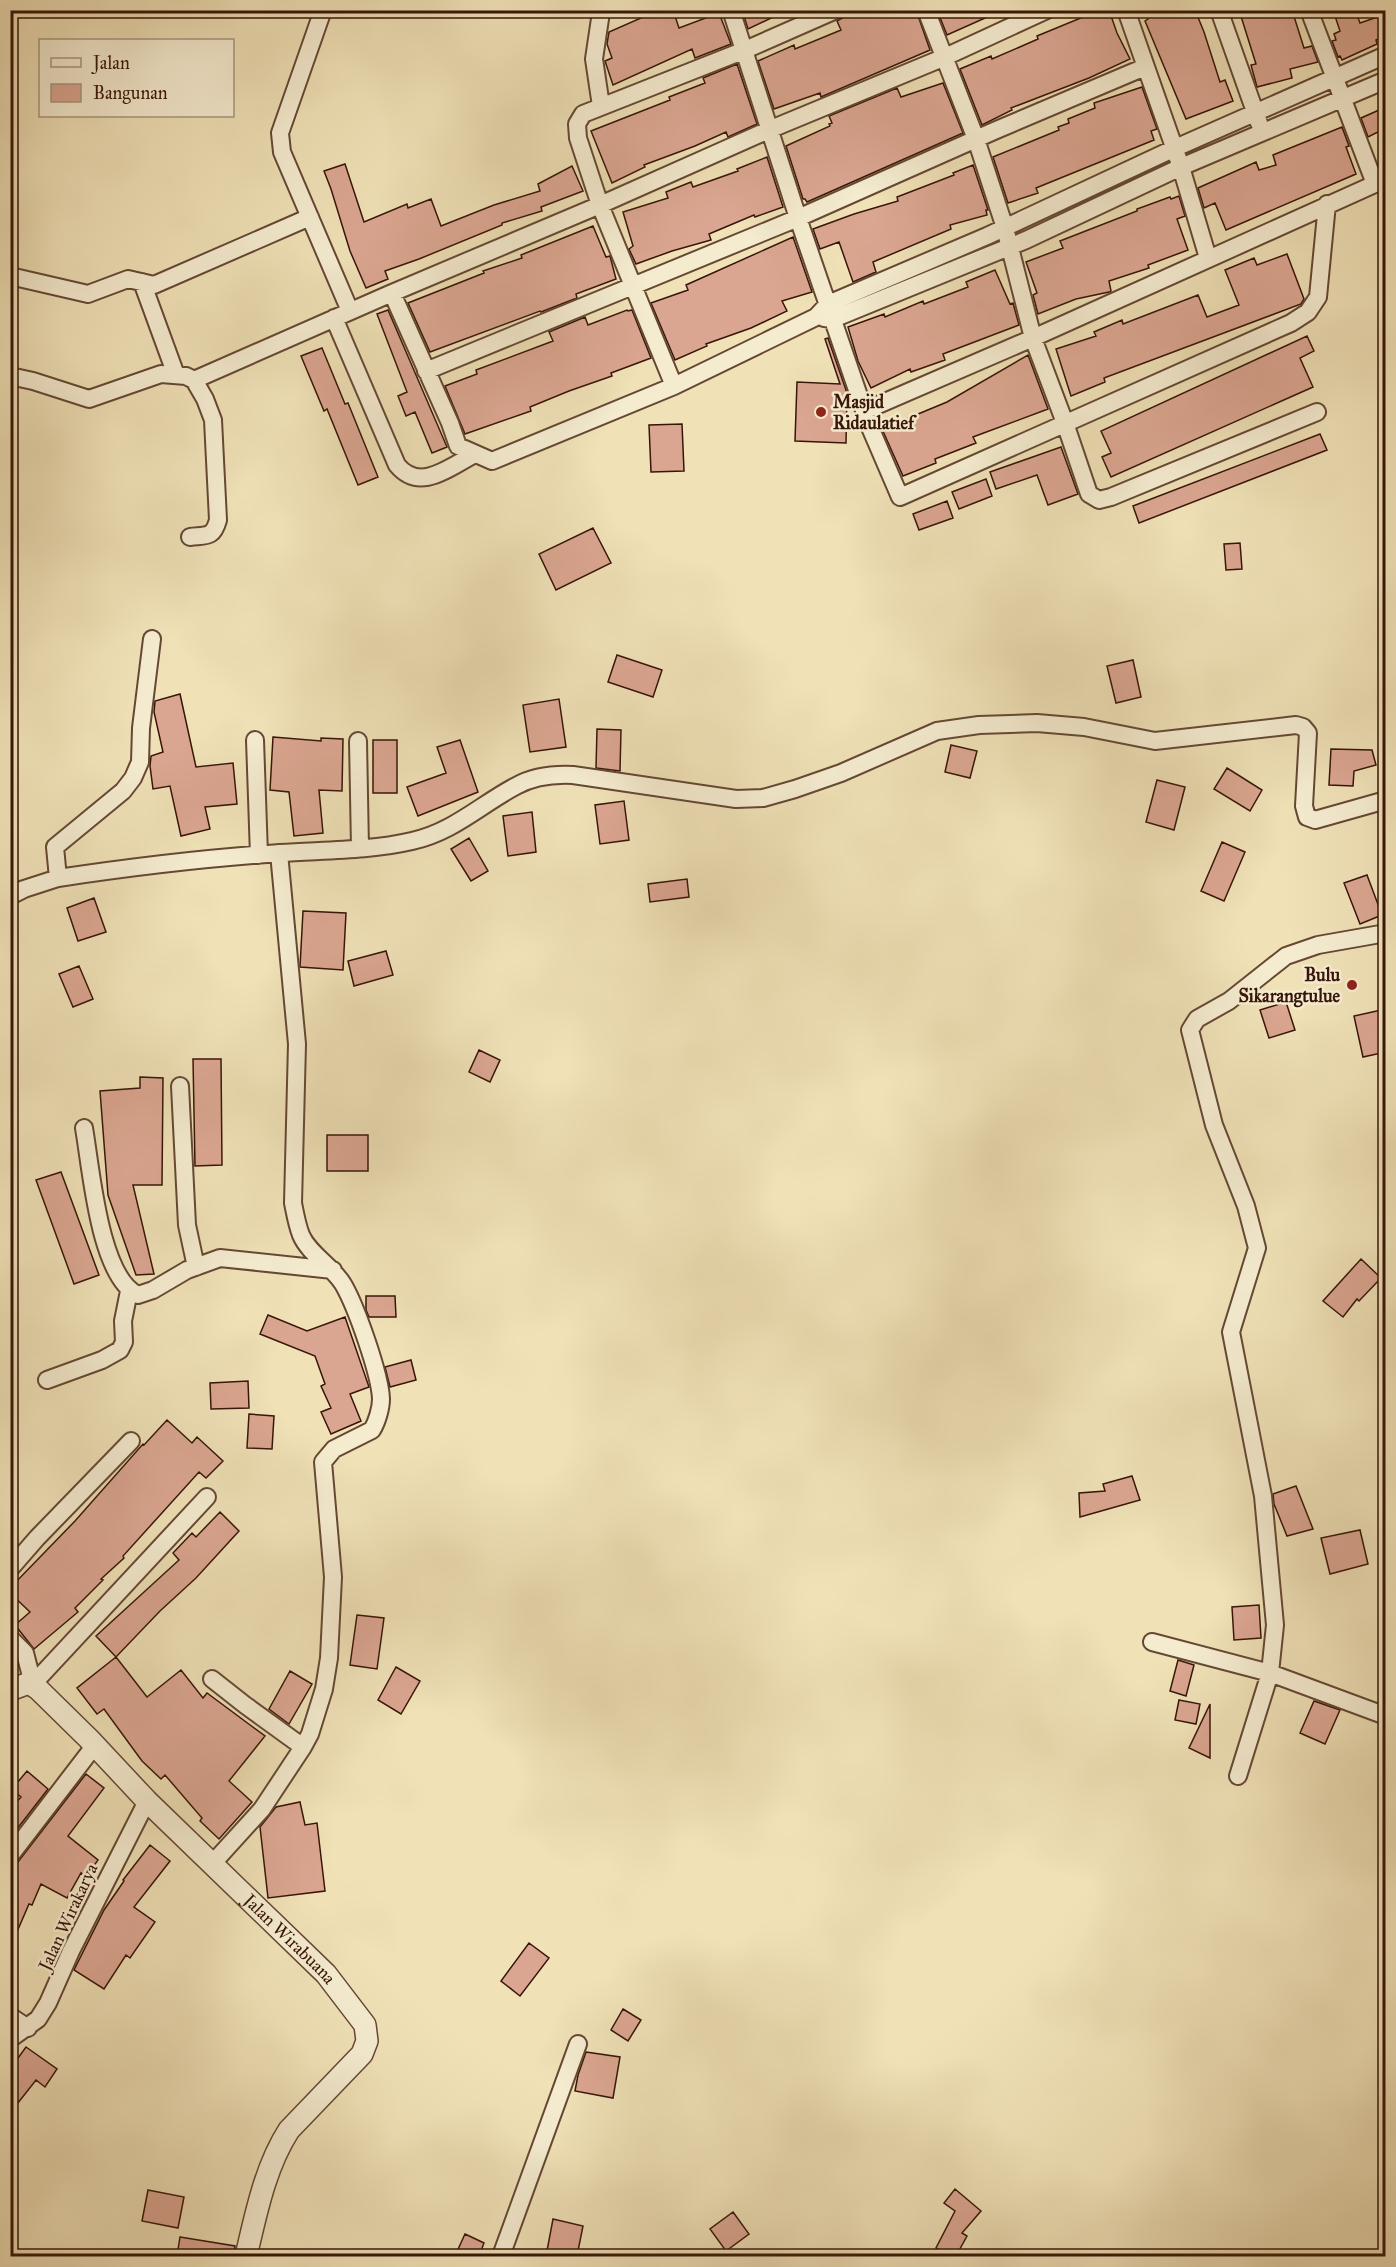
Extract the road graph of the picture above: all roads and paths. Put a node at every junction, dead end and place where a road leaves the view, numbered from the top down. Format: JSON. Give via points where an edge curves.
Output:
{"nodes":[{"id":1,"x":323,"y":10,"type":"edge"},
{"id":2,"x":605,"y":10,"type":"edge"},
{"id":3,"x":729,"y":10,"type":"edge"},
{"id":4,"x":836,"y":10,"type":"edge"},
{"id":5,"x":926,"y":10,"type":"edge"},
{"id":6,"x":1047,"y":10,"type":"edge"},
{"id":7,"x":1126,"y":10,"type":"edge"},
{"id":8,"x":1219,"y":10,"type":"edge"},
{"id":9,"x":1310,"y":10,"type":"edge"},
{"id":10,"x":745,"y":50,"type":"junction"},
{"id":11,"x":1386,"y":54,"type":"edge"},
{"id":12,"x":945,"y":57,"type":"junction"},
{"id":13,"x":1145,"y":67,"type":"junction"},
{"id":14,"x":1335,"y":77,"type":"junction"},
{"id":15,"x":1386,"y":80,"type":"edge"},
{"id":16,"x":1343,"y":99,"type":"junction"},
{"id":17,"x":601,"y":106,"type":"junction"},
{"id":18,"x":1255,"y":112,"type":"junction"},
{"id":19,"x":771,"y":129,"type":"junction"},
{"id":20,"x":1262,"y":132,"type":"junction"},
{"id":21,"x":976,"y":139,"type":"junction"},
{"id":22,"x":1173,"y":149,"type":"junction"},
{"id":23,"x":1180,"y":167,"type":"junction"},
{"id":24,"x":1380,"y":181,"type":"edge"},
{"id":25,"x":1327,"y":204,"type":"junction"},
{"id":26,"x":600,"y":205,"type":"junction"},
{"id":27,"x":310,"y":217,"type":"junction"},
{"id":28,"x":798,"y":218,"type":"junction"},
{"id":29,"x":1005,"y":228,"type":"junction"},
{"id":30,"x":1010,"y":246,"type":"junction"},
{"id":31,"x":1209,"y":258,"type":"junction"},
{"id":32,"x":10,"y":276,"type":"edge"},
{"id":33,"x":142,"y":282,"type":"junction"},
{"id":34,"x":634,"y":286,"type":"junction"},
{"id":35,"x":392,"y":293,"type":"junction"},
{"id":36,"x":350,"y":311,"type":"junction"},
{"id":37,"x":826,"y":314,"type":"junction"},
{"id":38,"x":333,"y":318,"type":"junction"},
{"id":39,"x":1033,"y":338,"type":"junction"},
{"id":40,"x":426,"y":371,"type":"junction"},
{"id":41,"x":176,"y":375,"type":"junction"},
{"id":42,"x":10,"y":376,"type":"edge"},
{"id":43,"x":194,"y":380,"type":"junction"},
{"id":44,"x":674,"y":386,"type":"junction"},
{"id":45,"x":864,"y":411,"type":"junction"},
{"id":46,"x":1317,"y":412,"type":"dead end"},
{"id":47,"x":1065,"y":423,"type":"junction"},
{"id":48,"x":475,"y":454,"type":"junction"},
{"id":49,"x":190,"y":537,"type":"dead end"},
{"id":50,"x":152,"y":639,"type":"dead end"},
{"id":51,"x":255,"y":740,"type":"dead end"},
{"id":52,"x":358,"y":741,"type":"dead end"},
{"id":53,"x":1386,"y":800,"type":"edge"},
{"id":54,"x":360,"y":848,"type":"junction"},
{"id":55,"x":279,"y":853,"type":"junction"},
{"id":56,"x":259,"y":855,"type":"junction"},
{"id":57,"x":58,"y":878,"type":"junction"},
{"id":58,"x":10,"y":896,"type":"edge"},
{"id":59,"x":1386,"y":933,"type":"edge"},
{"id":60,"x":180,"y":1086,"type":"dead end"},
{"id":61,"x":84,"y":1128,"type":"dead end"},
{"id":62,"x":196,"y":1267,"type":"junction"},
{"id":63,"x":333,"y":1270,"type":"junction"},
{"id":64,"x":129,"y":1291,"type":"junction"},
{"id":65,"x":47,"y":1380,"type":"dead end"},
{"id":66,"x":131,"y":1441,"type":"dead end"},
{"id":67,"x":207,"y":1497,"type":"dead end"},
{"id":68,"x":10,"y":1569,"type":"edge"},
{"id":69,"x":10,"y":1638,"type":"edge"},
{"id":70,"x":1152,"y":1642,"type":"dead end"},
{"id":71,"x":1270,"y":1673,"type":"junction"},
{"id":72,"x":212,"y":1678,"type":"dead end"},
{"id":73,"x":33,"y":1684,"type":"junction"},
{"id":74,"x":10,"y":1690,"type":"edge"},
{"id":75,"x":1386,"y":1716,"type":"edge"},
{"id":76,"x":95,"y":1745,"type":"junction"},
{"id":77,"x":303,"y":1747,"type":"junction"},
{"id":78,"x":1238,"y":1776,"type":"dead end"},
{"id":79,"x":147,"y":1801,"type":"junction"},
{"id":80,"x":10,"y":1856,"type":"edge"},
{"id":81,"x":213,"y":1863,"type":"junction"},
{"id":82,"x":10,"y":2016,"type":"edge"},
{"id":83,"x":28,"y":2028,"type":"junction"},
{"id":84,"x":10,"y":2039,"type":"edge"},
{"id":85,"x":578,"y":2044,"type":"dead end"},
{"id":86,"x":246,"y":2256,"type":"edge"},
{"id":87,"x":501,"y":2256,"type":"edge"}],
"edges":[{"from":1,"to":27,"type":"street","via":[[280,133],[282,152]]},
{"from":2,"to":17,"type":"street","via":[[601,12],[594,59]]},
{"from":3,"to":10,"type":"street"},
{"from":4,"to":10,"type":"street"},
{"from":5,"to":12,"type":"street"},
{"from":6,"to":12,"type":"street"},
{"from":7,"to":13,"type":"street"},
{"from":8,"to":18,"type":"street"},
{"from":9,"to":14,"type":"street"},
{"from":10,"to":17,"type":"street"},
{"from":10,"to":19,"type":"street"},
{"from":11,"to":14,"type":"street"},
{"from":12,"to":19,"type":"street"},
{"from":12,"to":21,"type":"street"},
{"from":13,"to":21,"type":"street"},
{"from":13,"to":22,"type":"street"},
{"from":14,"to":16,"type":"street"},
{"from":14,"to":18,"type":"street"},
{"from":15,"to":16,"type":"street"},
{"from":16,"to":20,"type":"street"},
{"from":16,"to":24,"type":"street"},
{"from":17,"to":26,"type":"street","via":[[583,114],[577,124]]},
{"from":18,"to":20,"type":"street"},
{"from":18,"to":22,"type":"street"},
{"from":19,"to":26,"type":"street"},
{"from":19,"to":28,"type":"street"},
{"from":20,"to":23,"type":"street"},
{"from":21,"to":28,"type":"street"},
{"from":21,"to":29,"type":"street"},
{"from":22,"to":23,"type":"street"},
{"from":22,"to":29,"type":"street"},
{"from":23,"to":30,"type":"street"},
{"from":23,"to":31,"type":"street"},
{"from":24,"to":25,"type":"street"},
{"from":25,"to":31,"type":"street"},
{"from":25,"to":47,"type":"street","via":[[1318,297],[1308,312]]},
{"from":26,"to":34,"type":"street"},
{"from":26,"to":35,"type":"street"},
{"from":27,"to":33,"type":"street","via":[[154,285]]},
{"from":27,"to":36,"type":"street"},
{"from":28,"to":34,"type":"street"},
{"from":28,"to":37,"type":"street"},
{"from":29,"to":30,"type":"street"},
{"from":29,"to":37,"type":"street"},
{"from":30,"to":37,"type":"street"},
{"from":30,"to":39,"type":"street"},
{"from":31,"to":39,"type":"street"},
{"from":32,"to":33,"type":"street","via":[[88,294],[128,279]]},
{"from":33,"to":41,"type":"street"},
{"from":34,"to":40,"type":"street"},
{"from":34,"to":44,"type":"street"},
{"from":35,"to":36,"type":"street"},
{"from":35,"to":40,"type":"street"},
{"from":36,"to":38,"type":"street"},
{"from":37,"to":44,"type":"street"},
{"from":37,"to":45,"type":"street"},
{"from":38,"to":43,"type":"street"},
{"from":38,"to":48,"type":"street","via":[[403,473],[424,480]]},
{"from":39,"to":45,"type":"street"},
{"from":39,"to":47,"type":"street"},
{"from":40,"to":48,"type":"street","via":[[458,446]]},
{"from":41,"to":42,"type":"street","via":[[161,374],[89,399]]},
{"from":41,"to":43,"type":"street"},
{"from":43,"to":49,"type":"street","via":[[213,420],[218,520],[211,534]]},
{"from":44,"to":48,"type":"street","via":[[492,461]]},
{"from":45,"to":47,"type":"street","via":[[900,497]]},
{"from":46,"to":47,"type":"street","via":[[1099,500],[1089,494]]},
{"from":50,"to":57,"type":"street","via":[[140,762],[123,791],[55,847]]},
{"from":51,"to":56,"type":"street"},
{"from":52,"to":54,"type":"street"},
{"from":53,"to":54,"type":"street","via":[[1315,820],[1306,817],[1308,733],[1296,725],[1155,741],[1084,727],[1037,723],[979,725],[937,731],[841,773],[763,798],[736,799],[573,775],[538,777],[517,785],[445,831],[413,841]]},
{"from":54,"to":55,"type":"street"},
{"from":55,"to":56,"type":"street"},
{"from":55,"to":63,"type":"street","via":[[297,1044],[294,1203],[301,1236]]},
{"from":56,"to":57,"type":"street"},
{"from":57,"to":58,"type":"street"},
{"from":59,"to":71,"type":"street","via":[[1318,945],[1286,956],[1197,1019],[1190,1030],[1214,1125],[1246,1206],[1257,1248],[1231,1332],[1263,1496],[1275,1625]]},
{"from":60,"to":62,"type":"street","via":[[187,1225]]},
{"from":61,"to":64,"type":"street","via":[[101,1230]]},
{"from":62,"to":63,"type":"street","via":[[220,1258]]},
{"from":62,"to":64,"type":"street","via":[[153,1290],[138,1295]]},
{"from":63,"to":77,"type":"street","via":[[350,1298],[362,1330],[381,1403],[372,1430],[334,1449],[323,1462],[333,1577],[329,1658],[324,1689]]},
{"from":64,"to":65,"type":"street","via":[[120,1350]]},
{"from":66,"to":68,"type":"street"},
{"from":67,"to":73,"type":"street"},
{"from":69,"to":73,"type":"street","via":[[25,1653]]},
{"from":70,"to":71,"type":"street"},
{"from":71,"to":75,"type":"street"},
{"from":71,"to":78,"type":"street"},
{"from":72,"to":77,"type":"street"},
{"from":73,"to":74,"type":"street"},
{"from":73,"to":76,"type":"street","name":"Jalan Wirabuana"},
{"from":76,"to":79,"type":"street","name":"Jalan Wirabuana"},
{"from":76,"to":80,"type":"street"},
{"from":77,"to":81,"type":"street","via":[[262,1809]]},
{"from":79,"to":81,"type":"street","name":"Jalan Wirabuana"},
{"from":79,"to":83,"type":"street","name":"Jalan Wirakarya","via":[[71,1951],[57,1987]]},
{"from":81,"to":86,"type":"street","name":"Jalan Wirabuana","via":[[326,1974],[365,2025],[367,2041],[362,2054],[282,2141],[257,2208]]},
{"from":82,"to":83,"type":"street"},
{"from":83,"to":84,"type":"street","name":"Jalan Wirakarya"},
{"from":85,"to":87,"type":"street"}]}
